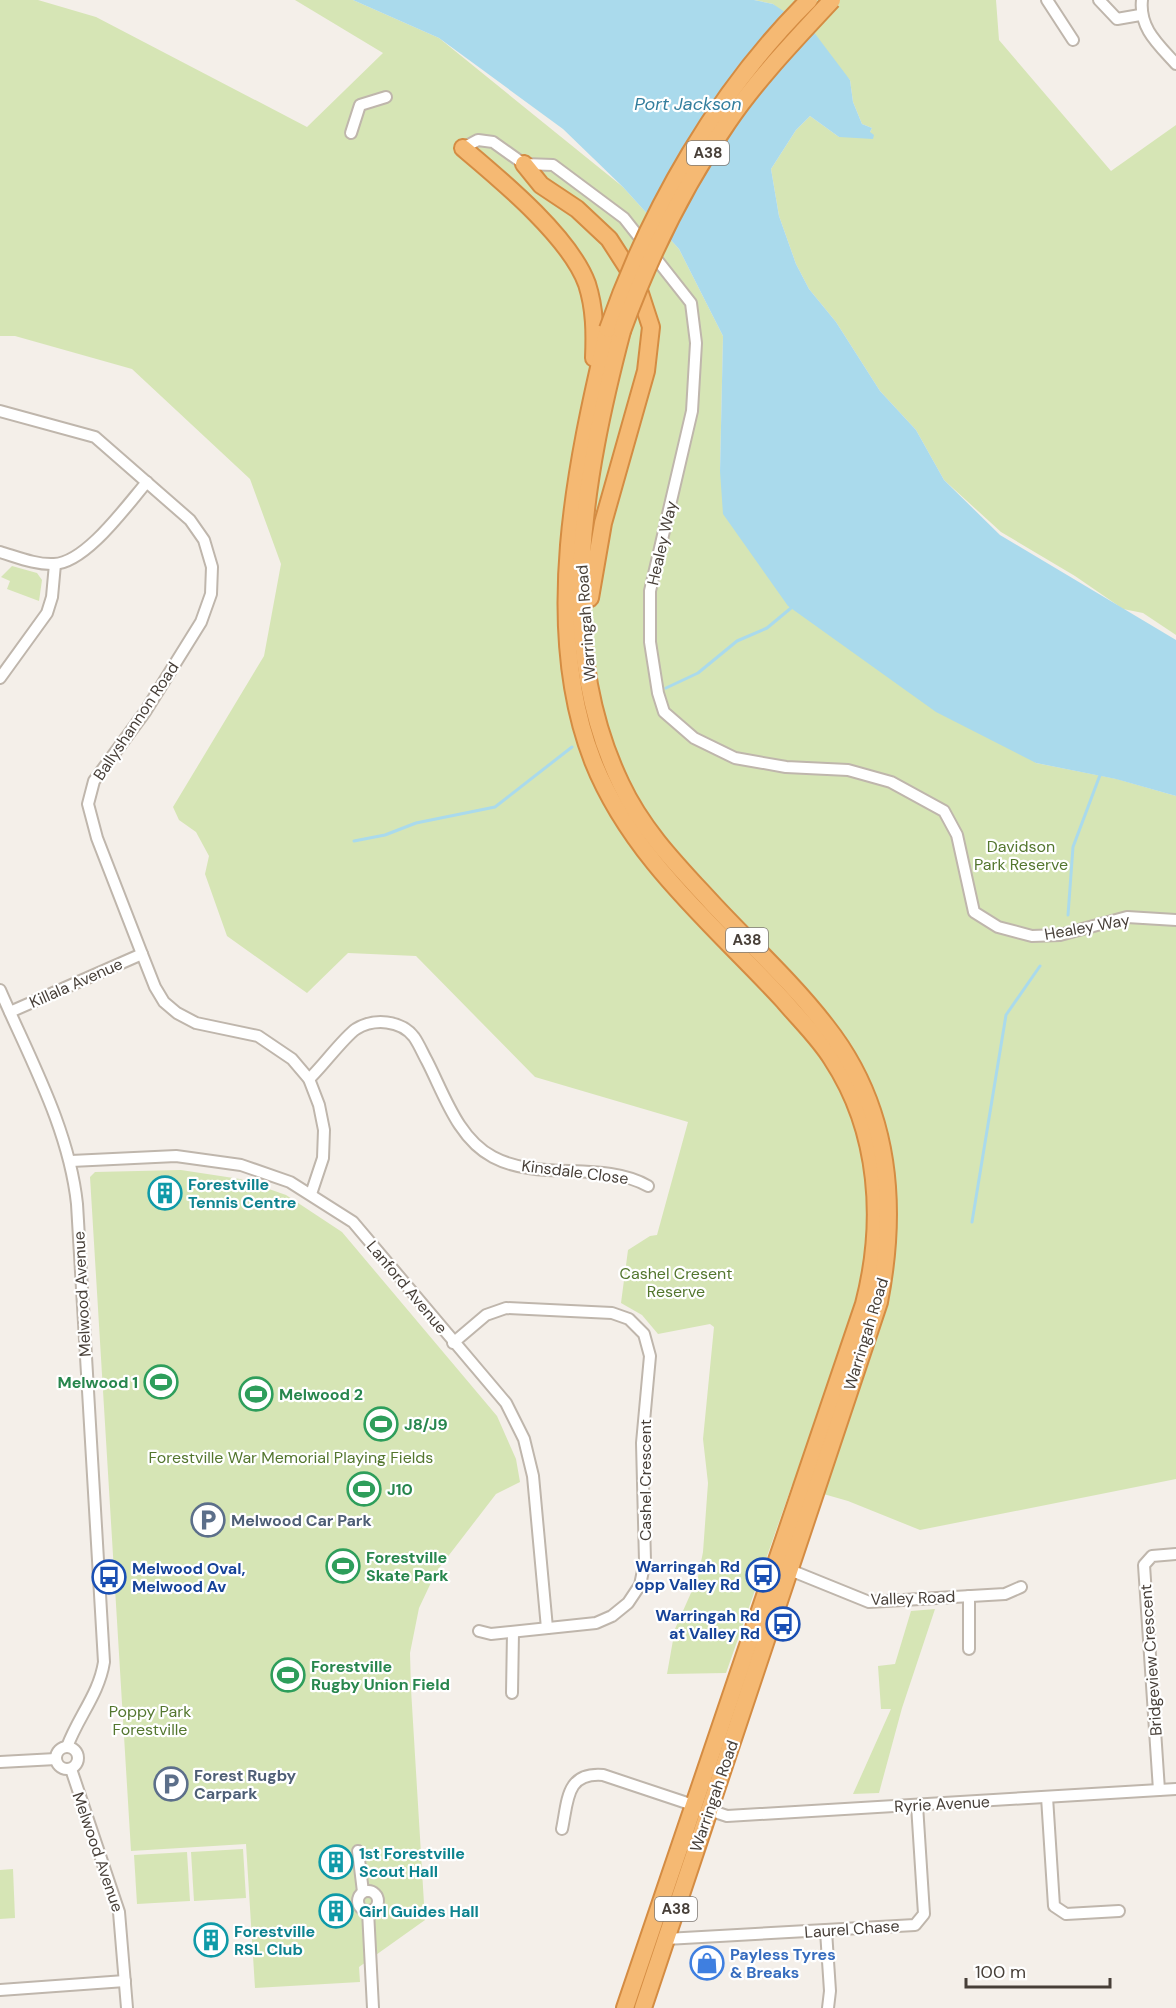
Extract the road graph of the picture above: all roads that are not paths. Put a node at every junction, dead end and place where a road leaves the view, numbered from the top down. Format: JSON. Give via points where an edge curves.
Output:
{"nodes":[{"id":1,"x":809,"y":0,"type":"edge"},
{"id":2,"x":832,"y":0,"type":"edge"},
{"id":3,"x":1047,"y":0,"type":"edge"},
{"id":4,"x":1099,"y":0,"type":"edge"},
{"id":5,"x":1142,"y":0,"type":"edge"},
{"id":6,"x":1140,"y":15,"type":"junction"},
{"id":7,"x":1073,"y":40,"type":"dead end"},
{"id":8,"x":1176,"y":64,"type":"edge"},
{"id":9,"x":386,"y":96,"type":"dead end"},
{"id":10,"x":351,"y":133,"type":"dead end"},
{"id":11,"x":463,"y":148,"type":"joint"},
{"id":12,"x":525,"y":164,"type":"junction"},
{"id":13,"x":615,"y":330,"type":"junction"},
{"id":14,"x":592,"y":398,"type":"junction"},
{"id":15,"x":0,"y":411,"type":"edge"},
{"id":16,"x":147,"y":482,"type":"junction"},
{"id":17,"x":0,"y":552,"type":"edge"},
{"id":18,"x":55,"y":564,"type":"junction"},
{"id":19,"x":584,"y":646,"type":"junction"},
{"id":20,"x":0,"y":678,"type":"edge"},
{"id":21,"x":1176,"y":920,"type":"edge"},
{"id":22,"x":142,"y":954,"type":"junction"},
{"id":23,"x":0,"y":990,"type":"edge"},
{"id":24,"x":10,"y":1012,"type":"junction"},
{"id":25,"x":309,"y":1079,"type":"junction"},
{"id":26,"x":70,"y":1161,"type":"junction"},
{"id":27,"x":648,"y":1186,"type":"dead end"},
{"id":28,"x":311,"y":1194,"type":"junction"},
{"id":29,"x":453,"y":1343,"type":"junction"},
{"id":30,"x":1176,"y":1554,"type":"edge"},
{"id":31,"x":775,"y":1563,"type":"junction"},
{"id":32,"x":790,"y":1570,"type":"junction"},
{"id":33,"x":1021,"y":1587,"type":"dead end"},
{"id":34,"x":969,"y":1596,"type":"junction"},
{"id":35,"x":548,"y":1628,"type":"junction"},
{"id":36,"x":479,"y":1631,"type":"dead end"},
{"id":37,"x":513,"y":1632,"type":"junction"},
{"id":38,"x":969,"y":1649,"type":"dead end"},
{"id":39,"x":512,"y":1694,"type":"dead end"},
{"id":40,"x":67,"y":1747,"type":"junction"},
{"id":41,"x":56,"y":1759,"type":"junction"},
{"id":42,"x":0,"y":1762,"type":"edge"},
{"id":43,"x":70,"y":1769,"type":"junction"},
{"id":44,"x":1159,"y":1790,"type":"junction"},
{"id":45,"x":1176,"y":1790,"type":"edge"},
{"id":46,"x":1047,"y":1797,"type":"junction"},
{"id":47,"x":918,"y":1805,"type":"junction"},
{"id":48,"x":701,"y":1808,"type":"junction"},
{"id":49,"x":562,"y":1829,"type":"dead end"},
{"id":50,"x":358,"y":1851,"type":"dead end"},
{"id":51,"x":1119,"y":1911,"type":"dead end"},
{"id":52,"x":826,"y":1931,"type":"junction"},
{"id":53,"x":666,"y":1939,"type":"junction"},
{"id":54,"x":125,"y":1982,"type":"junction"},
{"id":55,"x":0,"y":1990,"type":"edge"},
{"id":56,"x":127,"y":2008,"type":"edge"},
{"id":57,"x":373,"y":2008,"type":"edge"},
{"id":58,"x":625,"y":2008,"type":"edge"},
{"id":59,"x":643,"y":2008,"type":"edge"},
{"id":60,"x":828,"y":2008,"type":"edge"}],
"edges":[{"from":1,"to":13,"type":"highway","name":"Warringah Road","number":"A38","bridge":true,"via":[[753,63],[688,159],[633,262]]},
{"from":2,"to":13,"type":"highway","name":"Warringah Road","number":"A38","bridge":true,"via":[[767,72],[694,174]]},
{"from":3,"to":7,"type":"street"},
{"from":4,"to":6,"type":"street","via":[[1117,19]]},
{"from":5,"to":6,"type":"street"},
{"from":6,"to":8,"type":"street","via":[[1152,37]]},
{"from":9,"to":10,"type":"street","via":[[360,105]]},
{"from":11,"to":12,"type":"street","via":[[478,140],[493,142]]},
{"from":11,"to":14,"type":"highway","via":[[554,233],[578,266],[593,308]]},
{"from":12,"to":19,"type":"highway","via":[[541,185],[577,209],[609,239],[636,280],[651,327],[646,370],[603,524]]},
{"from":12,"to":21,"type":"street","name":"Healey Way","via":[[553,165],[624,218],[691,303],[696,343],[692,411],[650,591],[650,642],[664,712],[694,738],[735,758],[786,767],[848,770],[891,782],[938,806],[957,835],[974,912],[999,927],[1032,936],[1060,935],[1127,917]]},
{"from":13,"to":14,"type":"highway","name":"Warringah Road","number":"A38"},
{"from":13,"to":19,"type":"highway","name":"Warringah Road","number":"A38","via":[[582,556]]},
{"from":14,"to":31,"type":"highway","name":"Warringah Road","number":"A38","via":[[579,468],[566,593],[578,712],[593,760],[630,832],[653,863],[768,984],[832,1059],[852,1098],[872,1159],[876,1240],[871,1278]]},
{"from":15,"to":16,"type":"street","name":"Ballyshannon Road","via":[[95,437]]},
{"from":16,"to":18,"type":"street","via":[[85,550],[72,560]]},
{"from":16,"to":22,"type":"street","name":"Ballyshannon Road","via":[[190,520],[204,540],[212,567],[211,594],[201,621],[145,712],[94,781],[88,804]]},
{"from":17,"to":18,"type":"street","via":[[31,562]]},
{"from":18,"to":20,"type":"street","via":[[47,613]]},
{"from":19,"to":32,"type":"highway","name":"Warringah Road","number":"A38","via":[[603,741],[641,820],[667,855],[827,1027],[866,1095],[885,1162],[890,1236],[879,1302]]},
{"from":22,"to":24,"type":"street","name":"Killala Avenue"},
{"from":22,"to":25,"type":"street","name":"Ballyshannon Road","via":[[155,987],[177,1013],[196,1023],[258,1036],[292,1059]]},
{"from":23,"to":24,"type":"street","name":"Melwood Avenue"},
{"from":24,"to":26,"type":"street","name":"Melwood Avenue"},
{"from":25,"to":27,"type":"street","name":"Kinsdale Close","via":[[354,1030],[374,1022],[397,1024],[414,1036],[461,1127],[475,1145],[493,1157],[518,1167],[631,1176]]},
{"from":25,"to":28,"type":"street","name":"Ballyshannon Road","via":[[324,1130],[323,1158]]},
{"from":26,"to":28,"type":"street","name":"Lanford Avenue","via":[[176,1156],[230,1163],[290,1182]]},
{"from":26,"to":40,"type":"street","name":"Melwood Avenue","via":[[81,1259],[104,1662],[94,1696]]},
{"from":28,"to":29,"type":"street","name":"Lanford Avenue","via":[[353,1222]]},
{"from":29,"to":35,"type":"street","name":"Lanford Avenue","via":[[506,1403],[524,1439],[533,1476]]},
{"from":29,"to":35,"type":"street","name":"Cashel Crescent","via":[[486,1315],[506,1308],[612,1313],[629,1319],[644,1334],[650,1356],[642,1443],[645,1561],[640,1585],[628,1603],[612,1616],[596,1623]]},
{"from":30,"to":44,"type":"street","name":"Bridgeview Crescent","via":[[1152,1556],[1144,1565]]},
{"from":31,"to":32,"type":"highway","name":"Valley Road"},
{"from":31,"to":48,"type":"highway","name":"Warringah Road","number":"A38"},
{"from":32,"to":34,"type":"street","name":"Valley Road","via":[[869,1602]]},
{"from":32,"to":48,"type":"highway","name":"Warringah Road","number":"A38"},
{"from":33,"to":34,"type":"street","name":"Valley Road","via":[[1005,1594]]},
{"from":34,"to":38,"type":"street"},
{"from":35,"to":37,"type":"street","name":"Cashel Crescent"},
{"from":36,"to":37,"type":"street","name":"Cashel Crescent"},
{"from":37,"to":39,"type":"street"},
{"from":40,"to":41,"type":"street","via":[[57,1752]]},
{"from":40,"to":43,"type":"street","via":[[78,1754],[76,1765]]},
{"from":41,"to":42,"type":"street"},
{"from":41,"to":43,"type":"street","via":[[60,1767]]},
{"from":43,"to":54,"type":"street","name":"Melwood Avenue","via":[[119,1912]]},
{"from":44,"to":45,"type":"street","name":"Ryrie Avenue"},
{"from":44,"to":46,"type":"street","name":"Ryrie Avenue"},
{"from":46,"to":47,"type":"street","name":"Ryrie Avenue"},
{"from":46,"to":51,"type":"street","via":[[1054,1906],[1066,1914]]},
{"from":47,"to":48,"type":"street","name":"Ryrie Avenue","via":[[727,1816]]},
{"from":47,"to":52,"type":"street","name":"Laurel Chase","via":[[924,1914],[915,1925]]},
{"from":48,"to":49,"type":"street","name":"Ryrie Avenue","via":[[603,1775],[589,1774],[576,1780],[569,1791]]},
{"from":48,"to":53,"type":"highway","name":"Warringah Road","number":"A38"},
{"from":48,"to":58,"type":"highway","name":"Warringah Road","number":"A38"},
{"from":50,"to":57,"type":"street","via":[[363,1892],[358,1903],[368,1911]]},
{"from":52,"to":53,"type":"street","name":"Laurel Chase"},
{"from":52,"to":60,"type":"street"},
{"from":53,"to":59,"type":"highway","name":"Warringah Road","number":"A38"},
{"from":54,"to":55,"type":"street"},
{"from":54,"to":56,"type":"street","name":"Melwood Avenue"}]}
